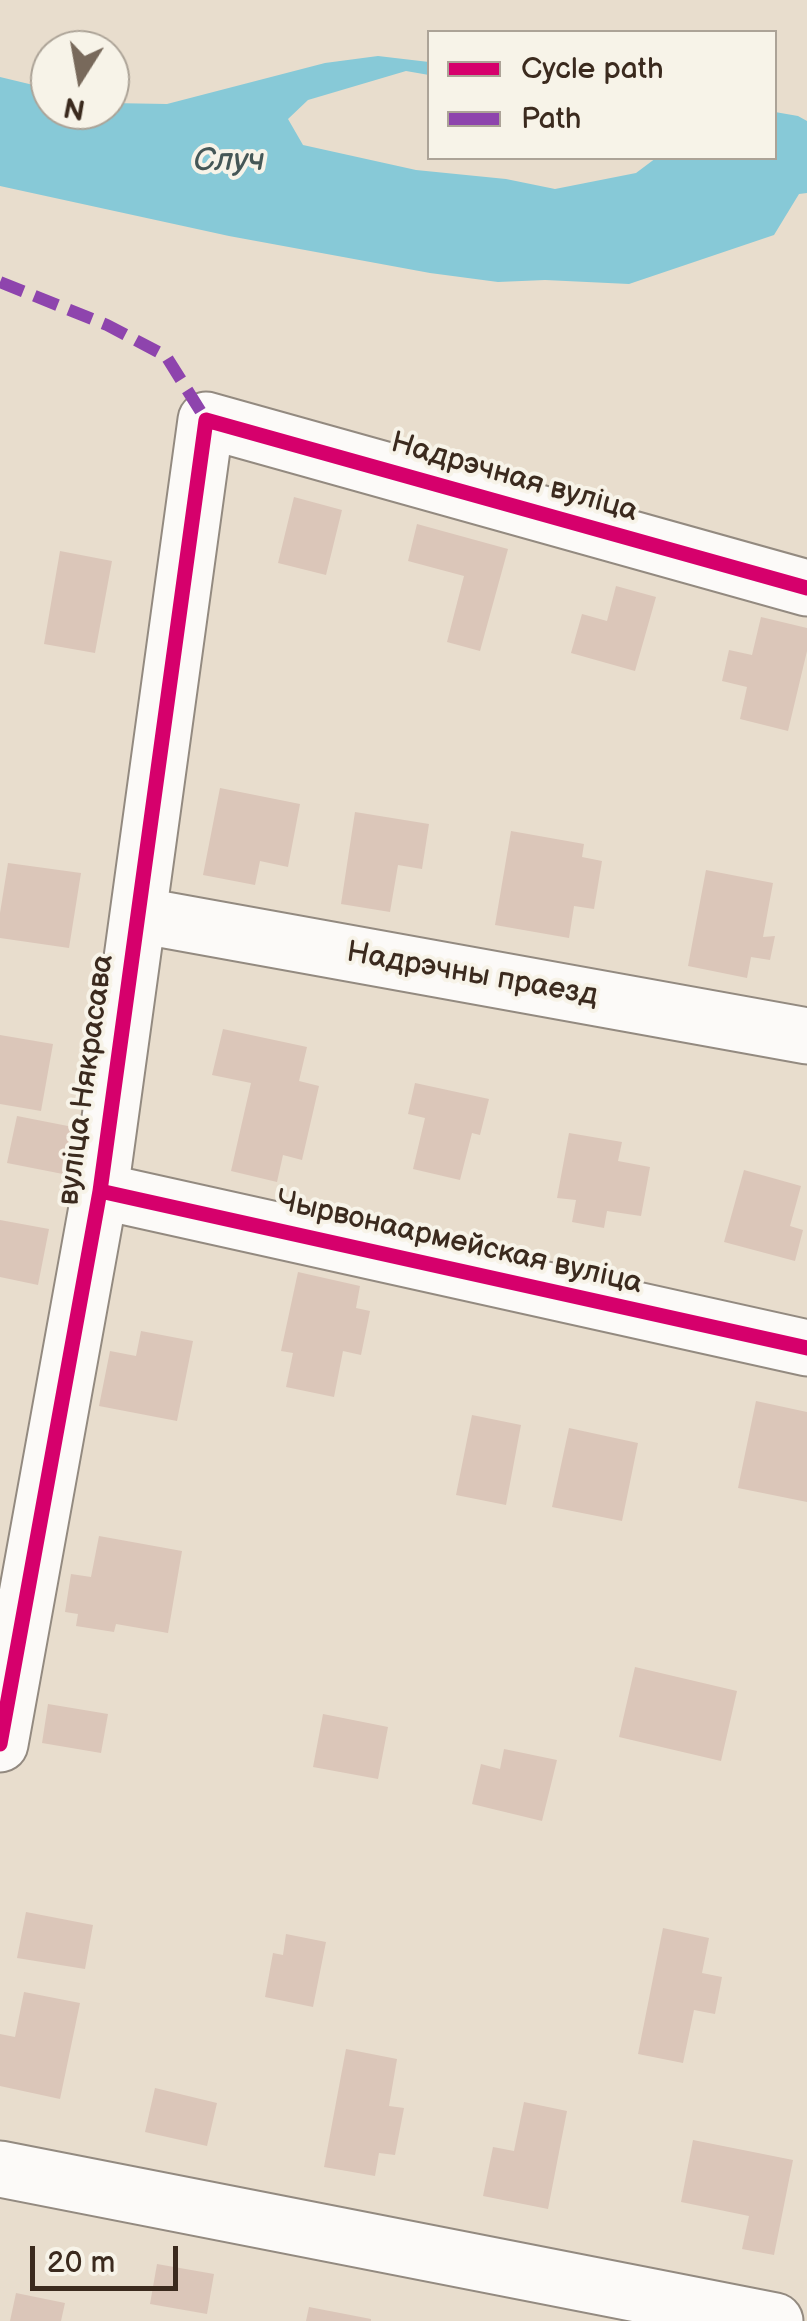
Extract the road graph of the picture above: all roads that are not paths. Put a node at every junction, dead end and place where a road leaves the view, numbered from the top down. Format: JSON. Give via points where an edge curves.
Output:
{"nodes":[{"id":1,"x":206,"y":420,"type":"joint"},
{"id":2,"x":807,"y":588,"type":"edge"},
{"id":3,"x":138,"y":915,"type":"junction"},
{"id":4,"x":807,"y":1036,"type":"edge"},
{"id":5,"x":100,"y":1191,"type":"junction"},
{"id":6,"x":807,"y":1348,"type":"edge"},
{"id":7,"x":0,"y":1744,"type":"edge"},
{"id":8,"x":0,"y":2169,"type":"edge"},
{"id":9,"x":774,"y":2321,"type":"edge"}],
"edges":[{"from":1,"to":2,"type":"street","name":"Надрэчная вуліца"},
{"from":1,"to":3,"type":"street","name":"вуліца Някрасава"},
{"from":3,"to":4,"type":"street","name":"Надрэчны праезд"},
{"from":3,"to":5,"type":"street","name":"вуліца Някрасава"},
{"from":5,"to":6,"type":"street","name":"Чырвонаармейская вуліца"},
{"from":5,"to":7,"type":"street","name":"вуліца Някрасава"},
{"from":8,"to":9,"type":"street"}]}
